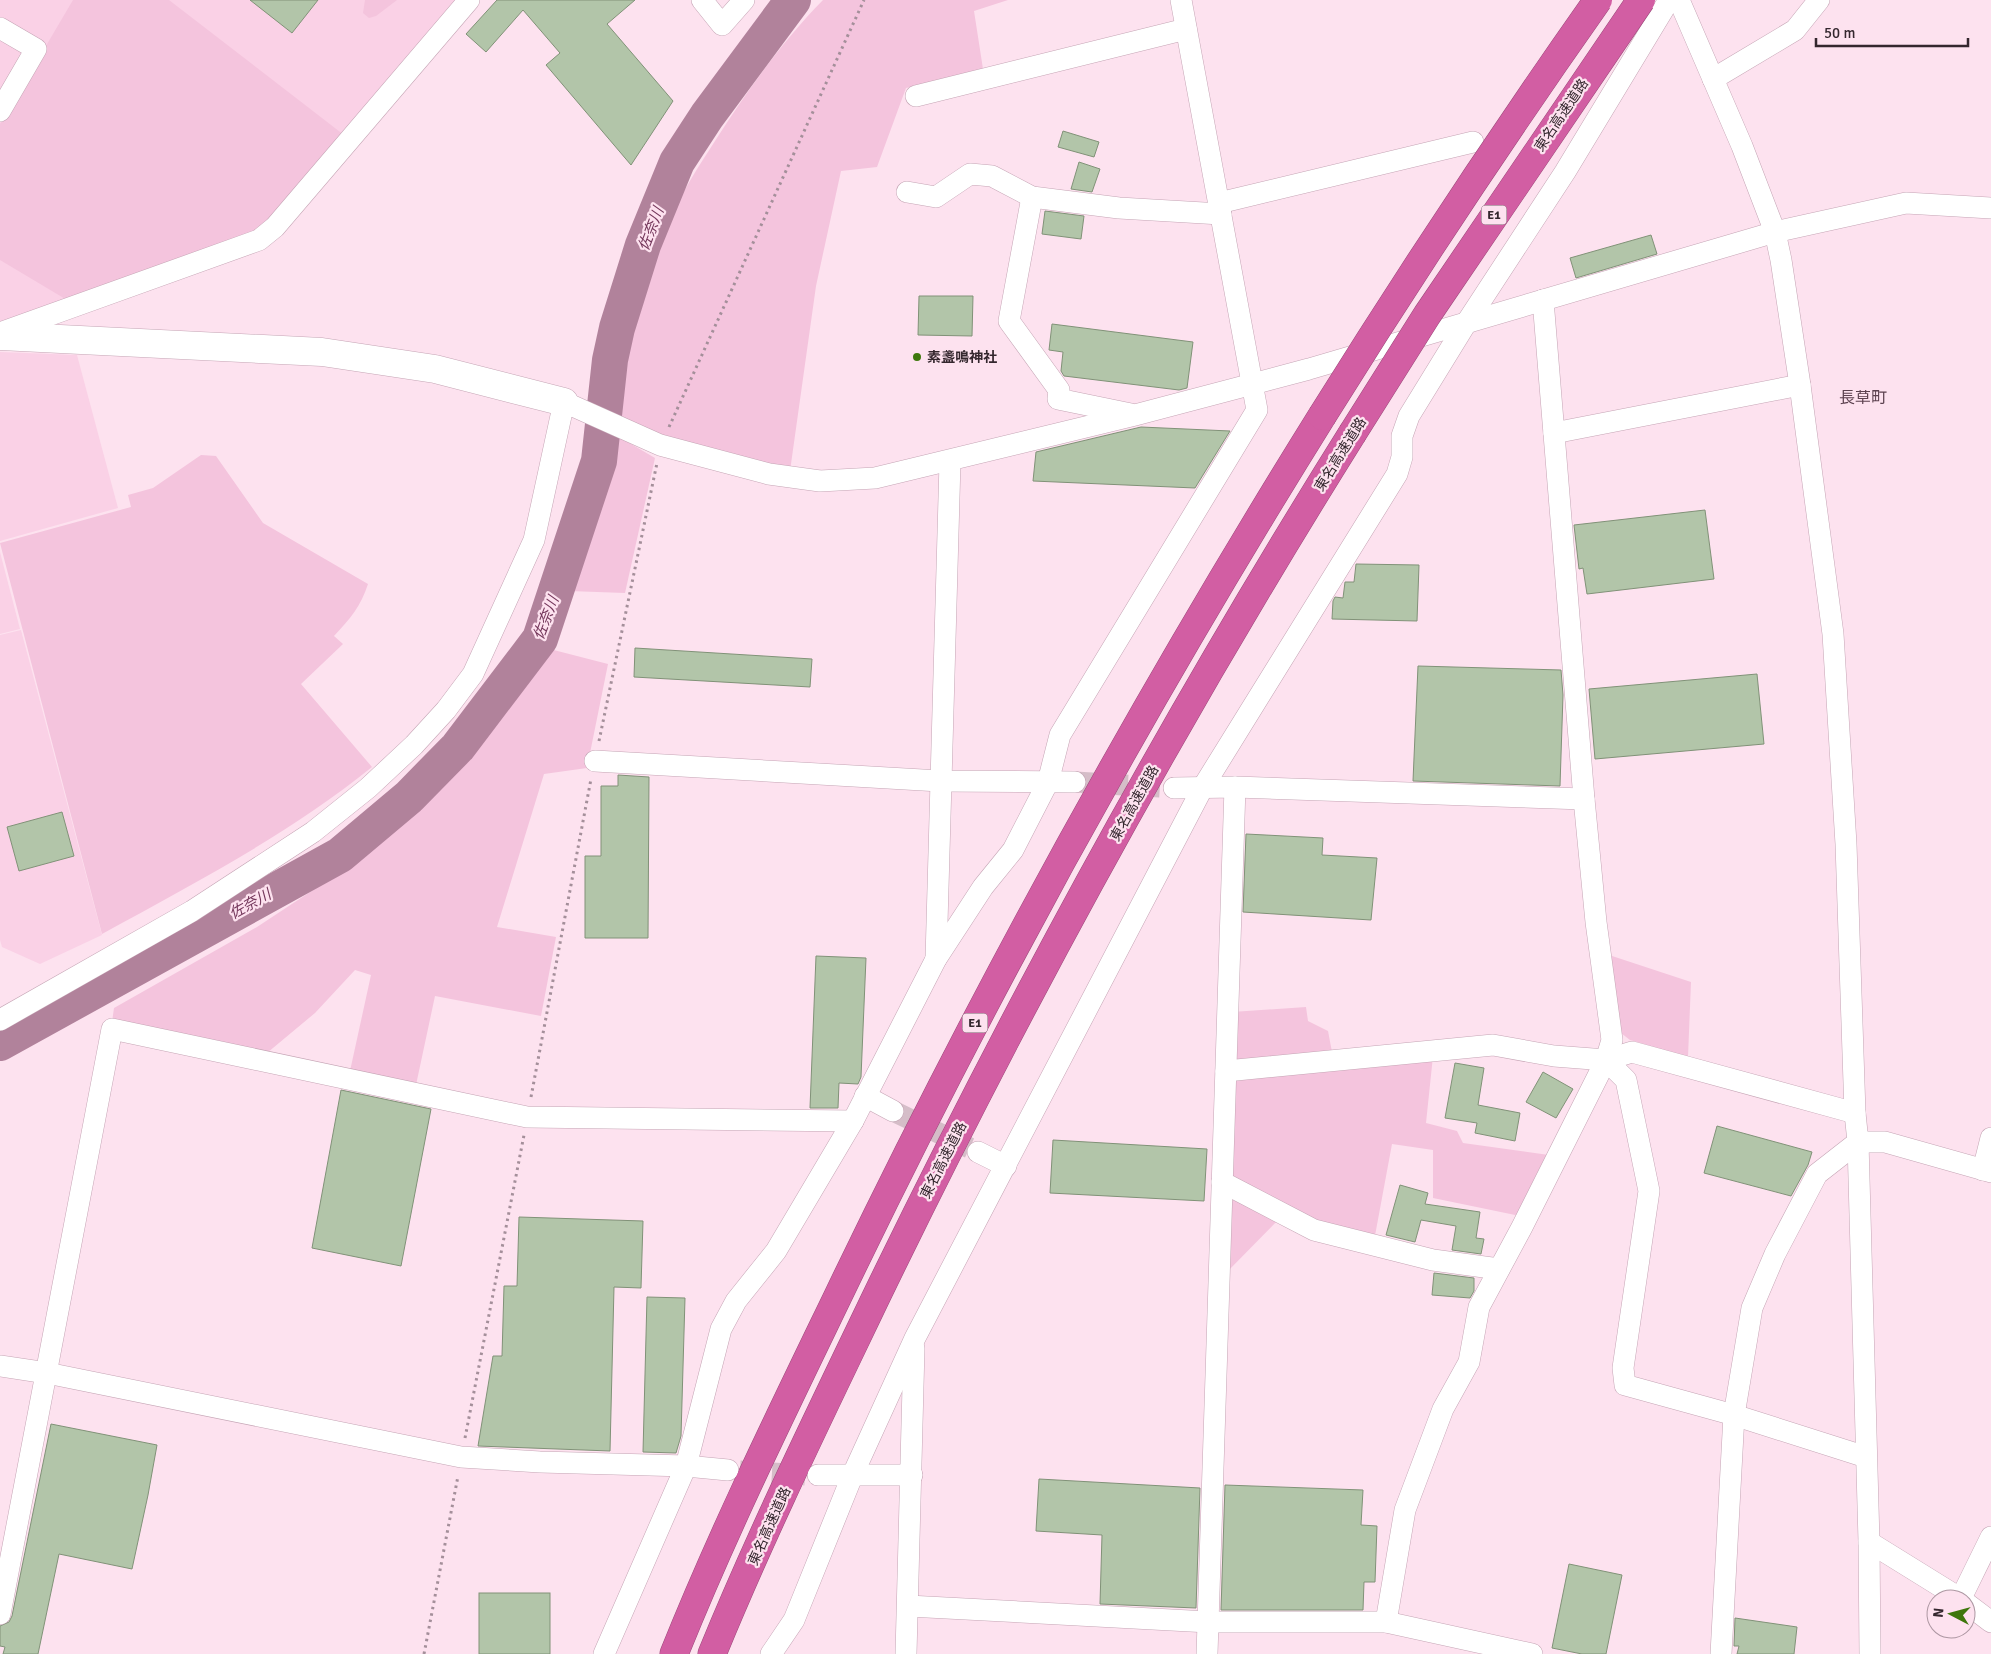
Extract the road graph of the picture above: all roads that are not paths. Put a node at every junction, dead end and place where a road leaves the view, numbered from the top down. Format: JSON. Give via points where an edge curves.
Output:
{"nodes":[{"id":1,"x":469,"y":0,"type":"edge"},
{"id":2,"x":702,"y":0,"type":"edge"},
{"id":3,"x":744,"y":0,"type":"edge"},
{"id":4,"x":1181,"y":0,"type":"edge"},
{"id":5,"x":1598,"y":0,"type":"edge"},
{"id":6,"x":1641,"y":0,"type":"edge"},
{"id":7,"x":1668,"y":0,"type":"edge"},
{"id":8,"x":1679,"y":0,"type":"edge"},
{"id":9,"x":1819,"y":0,"type":"edge"},
{"id":10,"x":0,"y":28,"type":"edge"},
{"id":11,"x":1186,"y":29,"type":"junction"},
{"id":12,"x":1713,"y":79,"type":"junction"},
{"id":13,"x":916,"y":96,"type":"dead end"},
{"id":14,"x":0,"y":111,"type":"edge"},
{"id":15,"x":1473,"y":142,"type":"dead end"},
{"id":16,"x":907,"y":192,"type":"dead end"},
{"id":17,"x":1032,"y":197,"type":"junction"},
{"id":18,"x":1220,"y":208,"type":"junction"},
{"id":19,"x":1991,"y":208,"type":"edge"},
{"id":20,"x":1775,"y":232,"type":"junction"},
{"id":21,"x":1543,"y":300,"type":"junction"},
{"id":22,"x":1465,"y":324,"type":"junction"},
{"id":23,"x":0,"y":335,"type":"edge"},
{"id":24,"x":1251,"y":383,"type":"junction"},
{"id":25,"x":1800,"y":385,"type":"junction"},
{"id":26,"x":564,"y":402,"type":"junction"},
{"id":27,"x":1135,"y":415,"type":"junction"},
{"id":28,"x":1554,"y":433,"type":"junction"},
{"id":29,"x":950,"y":462,"type":"junction"},
{"id":30,"x":595,"y":761,"type":"road end"},
{"id":31,"x":940,"y":781,"type":"junction"},
{"id":32,"x":1048,"y":782,"type":"junction"},
{"id":33,"x":1075,"y":782,"type":"tunnel mouth"},
{"id":34,"x":1203,"y":787,"type":"junction"},
{"id":35,"x":1235,"y":787,"type":"junction"},
{"id":36,"x":1174,"y":788,"type":"tunnel mouth"},
{"id":37,"x":1584,"y":798,"type":"junction"},
{"id":38,"x":936,"y":959,"type":"junction"},
{"id":39,"x":0,"y":1020,"type":"edge"},
{"id":40,"x":1606,"y":1060,"type":"junction"},
{"id":41,"x":1226,"y":1071,"type":"junction"},
{"id":42,"x":865,"y":1096,"type":"junction"},
{"id":43,"x":893,"y":1110,"type":"tunnel mouth"},
{"id":44,"x":1855,"y":1113,"type":"junction"},
{"id":45,"x":853,"y":1121,"type":"junction"},
{"id":46,"x":1991,"y":1138,"type":"edge"},
{"id":47,"x":1858,"y":1142,"type":"junction"},
{"id":48,"x":978,"y":1152,"type":"tunnel mouth"},
{"id":49,"x":1006,"y":1166,"type":"junction"},
{"id":50,"x":1987,"y":1171,"type":"edge"},
{"id":51,"x":1222,"y":1182,"type":"junction"},
{"id":52,"x":1499,"y":1269,"type":"junction"},
{"id":53,"x":915,"y":1338,"type":"junction"},
{"id":54,"x":0,"y":1366,"type":"edge"},
{"id":55,"x":47,"y":1373,"type":"junction"},
{"id":56,"x":1734,"y":1415,"type":"junction"},
{"id":57,"x":1866,"y":1457,"type":"junction"},
{"id":58,"x":686,"y":1466,"type":"junction"},
{"id":59,"x":728,"y":1470,"type":"tunnel mouth"},
{"id":60,"x":853,"y":1474,"type":"junction"},
{"id":61,"x":818,"y":1475,"type":"tunnel mouth"},
{"id":62,"x":912,"y":1475,"type":"junction"},
{"id":63,"x":1991,"y":1537,"type":"edge"},
{"id":64,"x":1869,"y":1542,"type":"junction"},
{"id":65,"x":1945,"y":1589,"type":"edge"},
{"id":66,"x":1966,"y":1589,"type":"edge"},
{"id":67,"x":908,"y":1606,"type":"junction"},
{"id":68,"x":1976,"y":1610,"type":"edge"},
{"id":69,"x":0,"y":1614,"type":"edge"},
{"id":70,"x":1208,"y":1622,"type":"junction"},
{"id":71,"x":1386,"y":1622,"type":"junction"},
{"id":72,"x":1991,"y":1622,"type":"edge"},
{"id":73,"x":604,"y":1654,"type":"edge"},
{"id":74,"x":674,"y":1654,"type":"edge"},
{"id":75,"x":712,"y":1654,"type":"edge"},
{"id":76,"x":771,"y":1654,"type":"edge"},
{"id":77,"x":906,"y":1654,"type":"edge"},
{"id":78,"x":1208,"y":1654,"type":"edge"},
{"id":79,"x":1532,"y":1654,"type":"edge"},
{"id":80,"x":1721,"y":1654,"type":"edge"},
{"id":81,"x":1870,"y":1654,"type":"edge"}],
"edges":[{"from":1,"to":23,"type":"street","via":[[275,227],[259,240]]},
{"from":2,"to":3,"type":"street","via":[[722,25]]},
{"from":4,"to":11,"type":"street"},
{"from":5,"to":74,"type":"highway","number":"E1","bridge":true,"via":[[1401,289],[1254,524],[1036,906],[908,1150],[773,1430]]},
{"from":6,"to":75,"type":"highway","name":"東名高速道路","number":"E1","bridge":true,"via":[[1432,307],[1284,543],[1178,723],[944,1158],[805,1444]]},
{"from":7,"to":22,"type":"street","via":[[1565,172]]},
{"from":8,"to":12,"type":"street"},
{"from":9,"to":12,"type":"street","via":[[1795,30]]},
{"from":10,"to":14,"type":"street","via":[[36,49]]},
{"from":11,"to":13,"type":"street"},
{"from":11,"to":18,"type":"street"},
{"from":12,"to":20,"type":"street"},
{"from":15,"to":18,"type":"street"},
{"from":16,"to":17,"type":"street","via":[[936,197],[970,174],[992,176]]},
{"from":17,"to":18,"type":"street","via":[[1119,208]]},
{"from":17,"to":27,"type":"street","via":[[1009,321],[1059,390],[1058,399]]},
{"from":18,"to":24,"type":"street"},
{"from":19,"to":20,"type":"street","via":[[1906,203]]},
{"from":20,"to":21,"type":"street"},
{"from":20,"to":25,"type":"street"},
{"from":21,"to":22,"type":"street"},
{"from":21,"to":28,"type":"street"},
{"from":22,"to":24,"type":"street"},
{"from":22,"to":34,"type":"street","via":[[1409,416],[1402,436],[1402,457],[1397,474]]},
{"from":23,"to":26,"type":"street","via":[[322,352],[435,369]]},
{"from":24,"to":27,"type":"street"},
{"from":24,"to":32,"type":"street","via":[[1257,410],[1060,735]]},
{"from":25,"to":28,"type":"street"},
{"from":25,"to":44,"type":"street","via":[[1833,634],[1846,844]]},
{"from":26,"to":29,"type":"street","via":[[660,444],[769,474],[820,481],[875,478]]},
{"from":26,"to":39,"type":"street","via":[[534,540],[473,674],[414,746],[313,832],[192,911]]},
{"from":27,"to":29,"type":"street"},
{"from":28,"to":37,"type":"street"},
{"from":29,"to":31,"type":"street"},
{"from":30,"to":31,"type":"street"},
{"from":31,"to":32,"type":"street"},
{"from":31,"to":38,"type":"street"},
{"from":32,"to":33,"type":"street"},
{"from":32,"to":38,"type":"street","via":[[1013,850],[983,887]]},
{"from":34,"to":35,"type":"street"},
{"from":34,"to":36,"type":"street"},
{"from":34,"to":49,"type":"street"},
{"from":35,"to":37,"type":"street"},
{"from":35,"to":41,"type":"street"},
{"from":37,"to":40,"type":"street","via":[[1612,1040]]},
{"from":38,"to":42,"type":"street"},
{"from":40,"to":41,"type":"street","via":[[1554,1056],[1494,1045]]},
{"from":40,"to":44,"type":"street","via":[[1632,1052]]},
{"from":40,"to":52,"type":"street"},
{"from":40,"to":56,"type":"street","via":[[1626,1080],[1649,1191],[1623,1368],[1625,1385]]},
{"from":41,"to":51,"type":"street"},
{"from":42,"to":43,"type":"street"},
{"from":42,"to":45,"type":"street"},
{"from":44,"to":47,"type":"street"},
{"from":45,"to":55,"type":"street","via":[[528,1117],[112,1029]]},
{"from":45,"to":58,"type":"street","via":[[776,1251],[736,1301],[721,1329]]},
{"from":46,"to":50,"type":"street"},
{"from":47,"to":50,"type":"street","via":[[1886,1142]]},
{"from":47,"to":56,"type":"street","via":[[1818,1174],[1775,1254],[1752,1308]]},
{"from":47,"to":57,"type":"street"},
{"from":48,"to":49,"type":"street"},
{"from":49,"to":53,"type":"street"},
{"from":51,"to":52,"type":"street","via":[[1314,1230],[1433,1260]]},
{"from":51,"to":70,"type":"street"},
{"from":52,"to":71,"type":"street","via":[[1479,1306],[1469,1362],[1443,1409],[1405,1510]]},
{"from":53,"to":60,"type":"street"},
{"from":53,"to":62,"type":"street"},
{"from":54,"to":55,"type":"street"},
{"from":55,"to":58,"type":"street","via":[[462,1457]]},
{"from":55,"to":69,"type":"street"},
{"from":56,"to":57,"type":"street"},
{"from":56,"to":80,"type":"street"},
{"from":57,"to":64,"type":"street"},
{"from":58,"to":59,"type":"street"},
{"from":58,"to":73,"type":"street"},
{"from":60,"to":61,"type":"street"},
{"from":60,"to":62,"type":"street"},
{"from":60,"to":76,"type":"street","via":[[794,1620]]},
{"from":62,"to":67,"type":"street"},
{"from":63,"to":66,"type":"street"},
{"from":64,"to":65,"type":"street"},
{"from":64,"to":81,"type":"street"},
{"from":67,"to":70,"type":"street"},
{"from":67,"to":77,"type":"street"},
{"from":68,"to":72,"type":"street"},
{"from":70,"to":71,"type":"street"},
{"from":70,"to":78,"type":"street"},
{"from":71,"to":79,"type":"street"}]}
